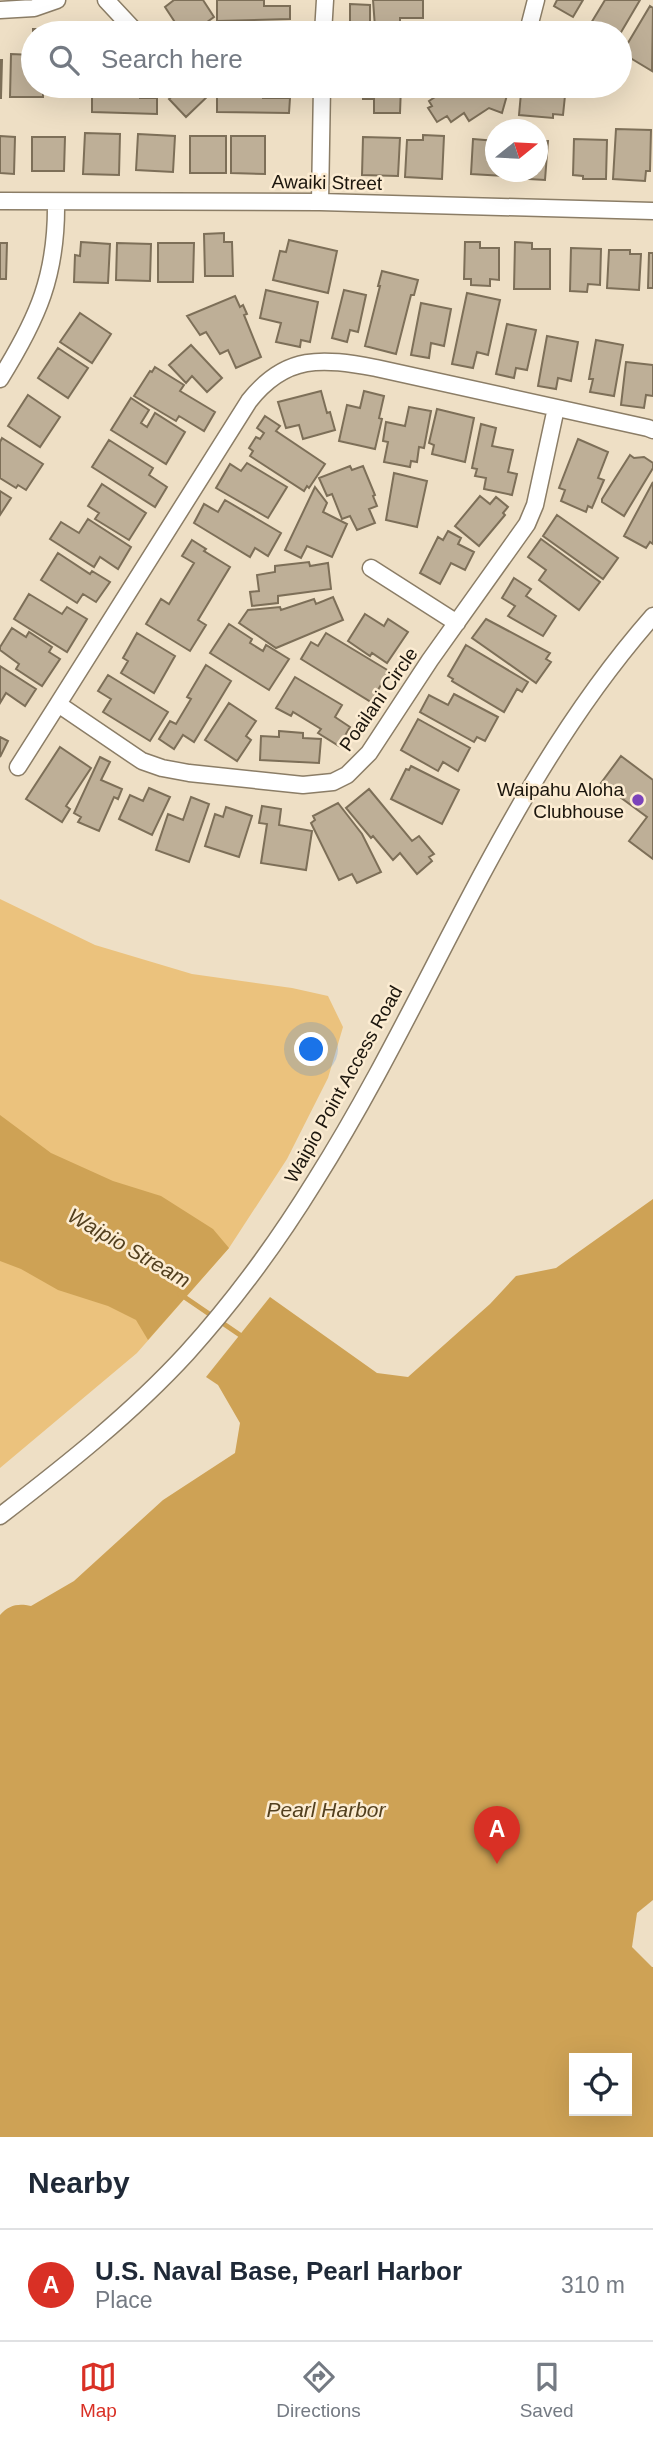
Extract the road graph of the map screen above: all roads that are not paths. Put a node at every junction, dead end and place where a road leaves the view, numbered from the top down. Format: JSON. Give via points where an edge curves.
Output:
{"nodes":[{"id":1,"x":57,"y":0,"type":"edge"},
{"id":2,"x":106,"y":0,"type":"edge"},
{"id":3,"x":325,"y":0,"type":"edge"},
{"id":4,"x":536,"y":0,"type":"edge"},
{"id":5,"x":0,"y":10,"type":"edge"},
{"id":6,"x":126,"y":21,"type":"edge"},
{"id":7,"x":324,"y":21,"type":"edge"},
{"id":8,"x":531,"y":21,"type":"edge"},
{"id":9,"x":322,"y":98,"type":"edge"},
{"id":10,"x":0,"y":201,"type":"edge"},
{"id":11,"x":56,"y":202,"type":"junction"},
{"id":12,"x":320,"y":202,"type":"junction"},
{"id":13,"x":653,"y":211,"type":"edge"},
{"id":14,"x":0,"y":379,"type":"edge"},
{"id":15,"x":556,"y":408,"type":"junction"},
{"id":16,"x":653,"y":430,"type":"edge"},
{"id":17,"x":371,"y":568,"type":"dead end"},
{"id":18,"x":653,"y":615,"type":"edge"},
{"id":19,"x":457,"y":623,"type":"junction"},
{"id":20,"x":58,"y":704,"type":"junction"},
{"id":21,"x":18,"y":767,"type":"dead end"},
{"id":22,"x":0,"y":1516,"type":"edge"}],
"edges":[{"from":1,"to":5,"type":"street","via":[[34,8]]},
{"from":2,"to":6,"type":"street"},
{"from":3,"to":7,"type":"street"},
{"from":4,"to":8,"type":"street"},
{"from":9,"to":12,"type":"street"},
{"from":10,"to":11,"type":"street","name":"Awaiki Street"},
{"from":11,"to":12,"type":"street","name":"Awaiki Street"},
{"from":11,"to":14,"type":"street","via":[[54,252],[43,296],[26,337]]},
{"from":12,"to":13,"type":"street","name":"Awaiki Street"},
{"from":15,"to":16,"type":"street"},
{"from":15,"to":19,"type":"street","name":"Poailani Circle","via":[[527,524]]},
{"from":15,"to":20,"type":"street","via":[[334,360],[314,360],[275,377],[249,401]]},
{"from":17,"to":19,"type":"street"},
{"from":18,"to":22,"type":"street","name":"Waipio Point Access Road","via":[[579,709],[532,782],[348,1123],[258,1264],[187,1352],[101,1434]]},
{"from":19,"to":20,"type":"street","name":"Poailani Circle","via":[[369,753],[333,782],[303,785],[163,768],[142,761]]},
{"from":20,"to":21,"type":"street"}]}
